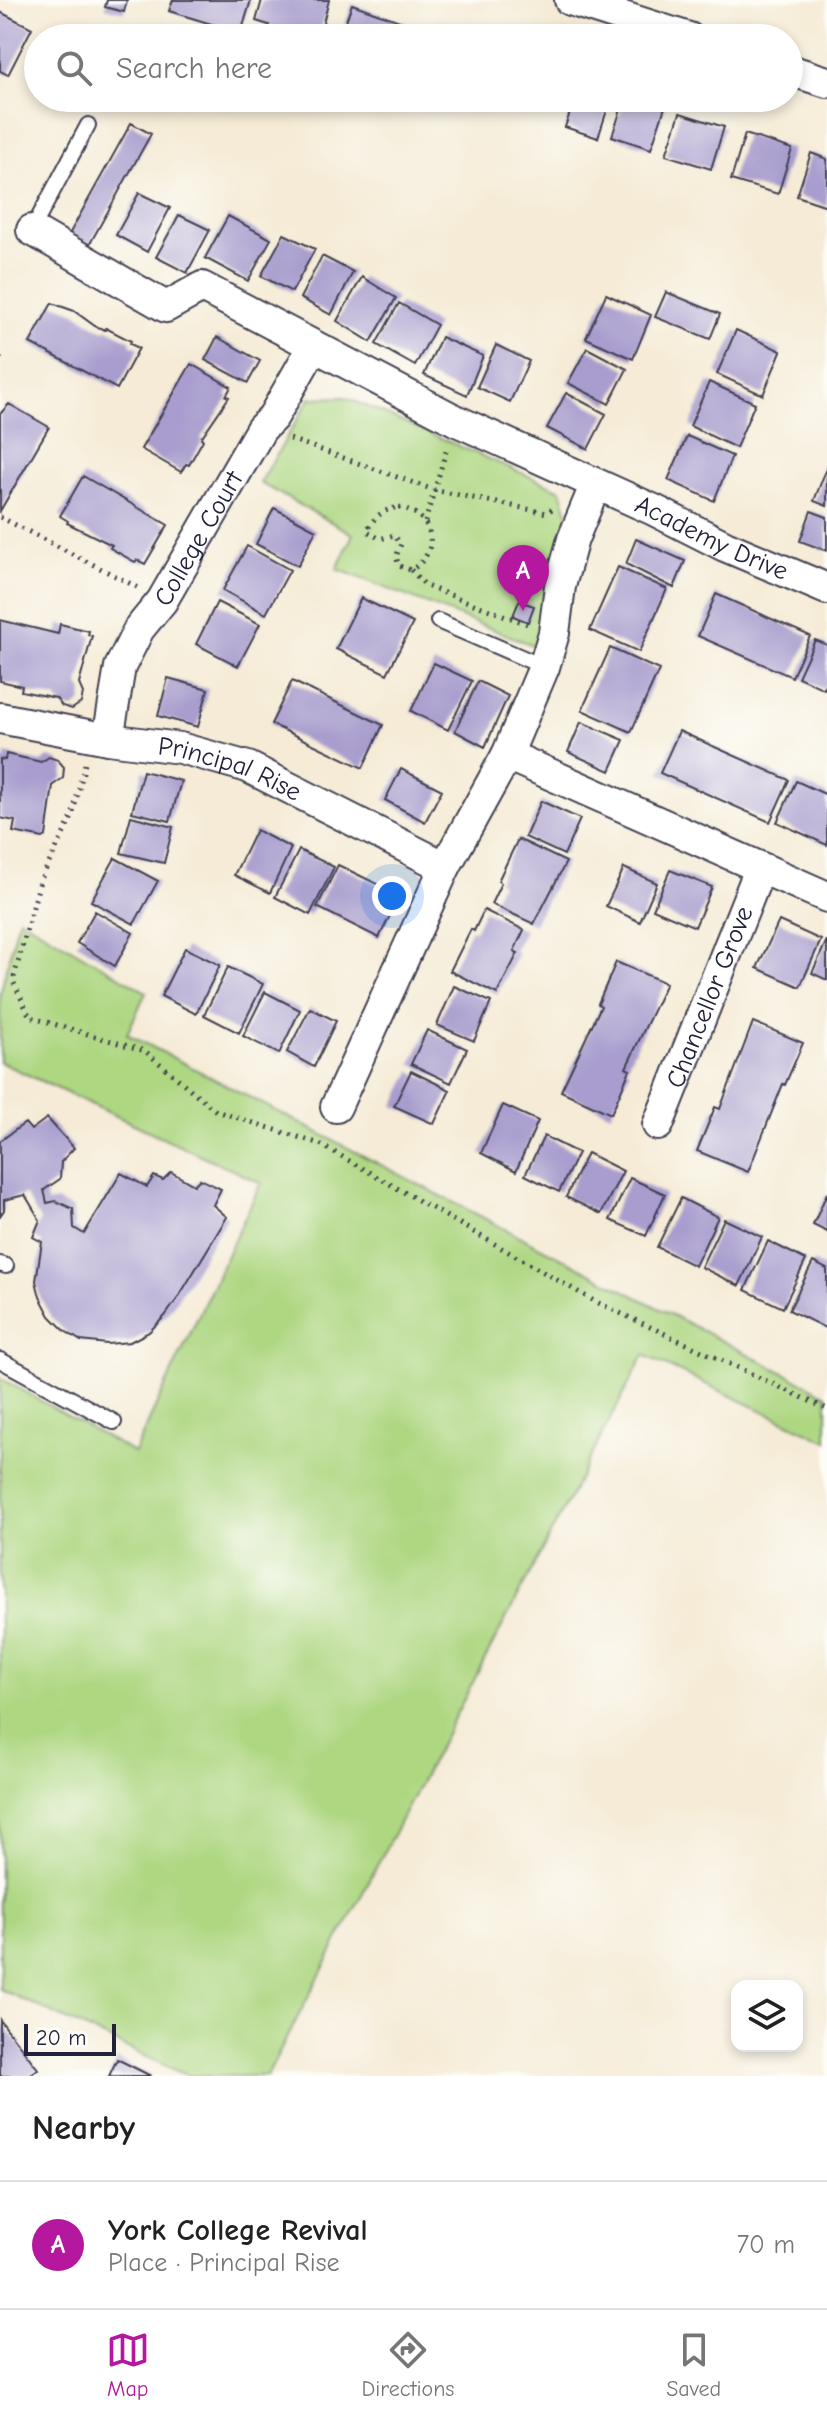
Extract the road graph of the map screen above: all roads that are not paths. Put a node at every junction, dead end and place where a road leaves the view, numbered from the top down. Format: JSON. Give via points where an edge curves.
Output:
{"nodes":[{"id":1,"x":570,"y":0,"type":"edge"},
{"id":2,"x":645,"y":24,"type":"edge"},
{"id":3,"x":803,"y":74,"type":"edge"},
{"id":4,"x":827,"y":82,"type":"edge"},
{"id":5,"x":88,"y":125,"type":"dead end"},
{"id":6,"x":32,"y":230,"type":"joint"},
{"id":7,"x":313,"y":347,"type":"junction"},
{"id":8,"x":595,"y":486,"type":"junction"},
{"id":9,"x":827,"y":589,"type":"edge"},
{"id":10,"x":438,"y":621,"type":"dead end"},
{"id":11,"x":544,"y":667,"type":"junction"},
{"id":12,"x":0,"y":718,"type":"edge"},
{"id":13,"x":108,"y":739,"type":"junction"},
{"id":14,"x":507,"y":755,"type":"junction"},
{"id":15,"x":445,"y":867,"type":"junction"},
{"id":16,"x":760,"y":869,"type":"junction"},
{"id":17,"x":827,"y":897,"type":"edge"},
{"id":18,"x":336,"y":1107,"type":"dead end"},
{"id":19,"x":658,"y":1125,"type":"dead end"},
{"id":20,"x":0,"y":1360,"type":"edge"},
{"id":21,"x":114,"y":1422,"type":"dead end"}],
"edges":[{"from":1,"to":2,"type":"street"},
{"from":3,"to":4,"type":"street"},
{"from":5,"to":6,"type":"lane"},
{"from":6,"to":7,"type":"street","via":[[166,307],[202,287]]},
{"from":7,"to":8,"type":"street"},
{"from":7,"to":13,"type":"street","name":"College Court","via":[[162,601],[139,629],[120,667]]},
{"from":8,"to":9,"type":"street","name":"Academy Drive"},
{"from":8,"to":11,"type":"street","via":[[563,574]]},
{"from":10,"to":11,"type":"lane"},
{"from":11,"to":14,"type":"street"},
{"from":12,"to":13,"type":"street","name":"Principal Rise"},
{"from":13,"to":15,"type":"street","name":"Principal Rise","via":[[180,748],[248,767]]},
{"from":14,"to":15,"type":"street"},
{"from":14,"to":16,"type":"street"},
{"from":15,"to":18,"type":"street"},
{"from":16,"to":17,"type":"street"},
{"from":16,"to":19,"type":"street","name":"Chancellor Grove"},
{"from":20,"to":21,"type":"lane"}]}
